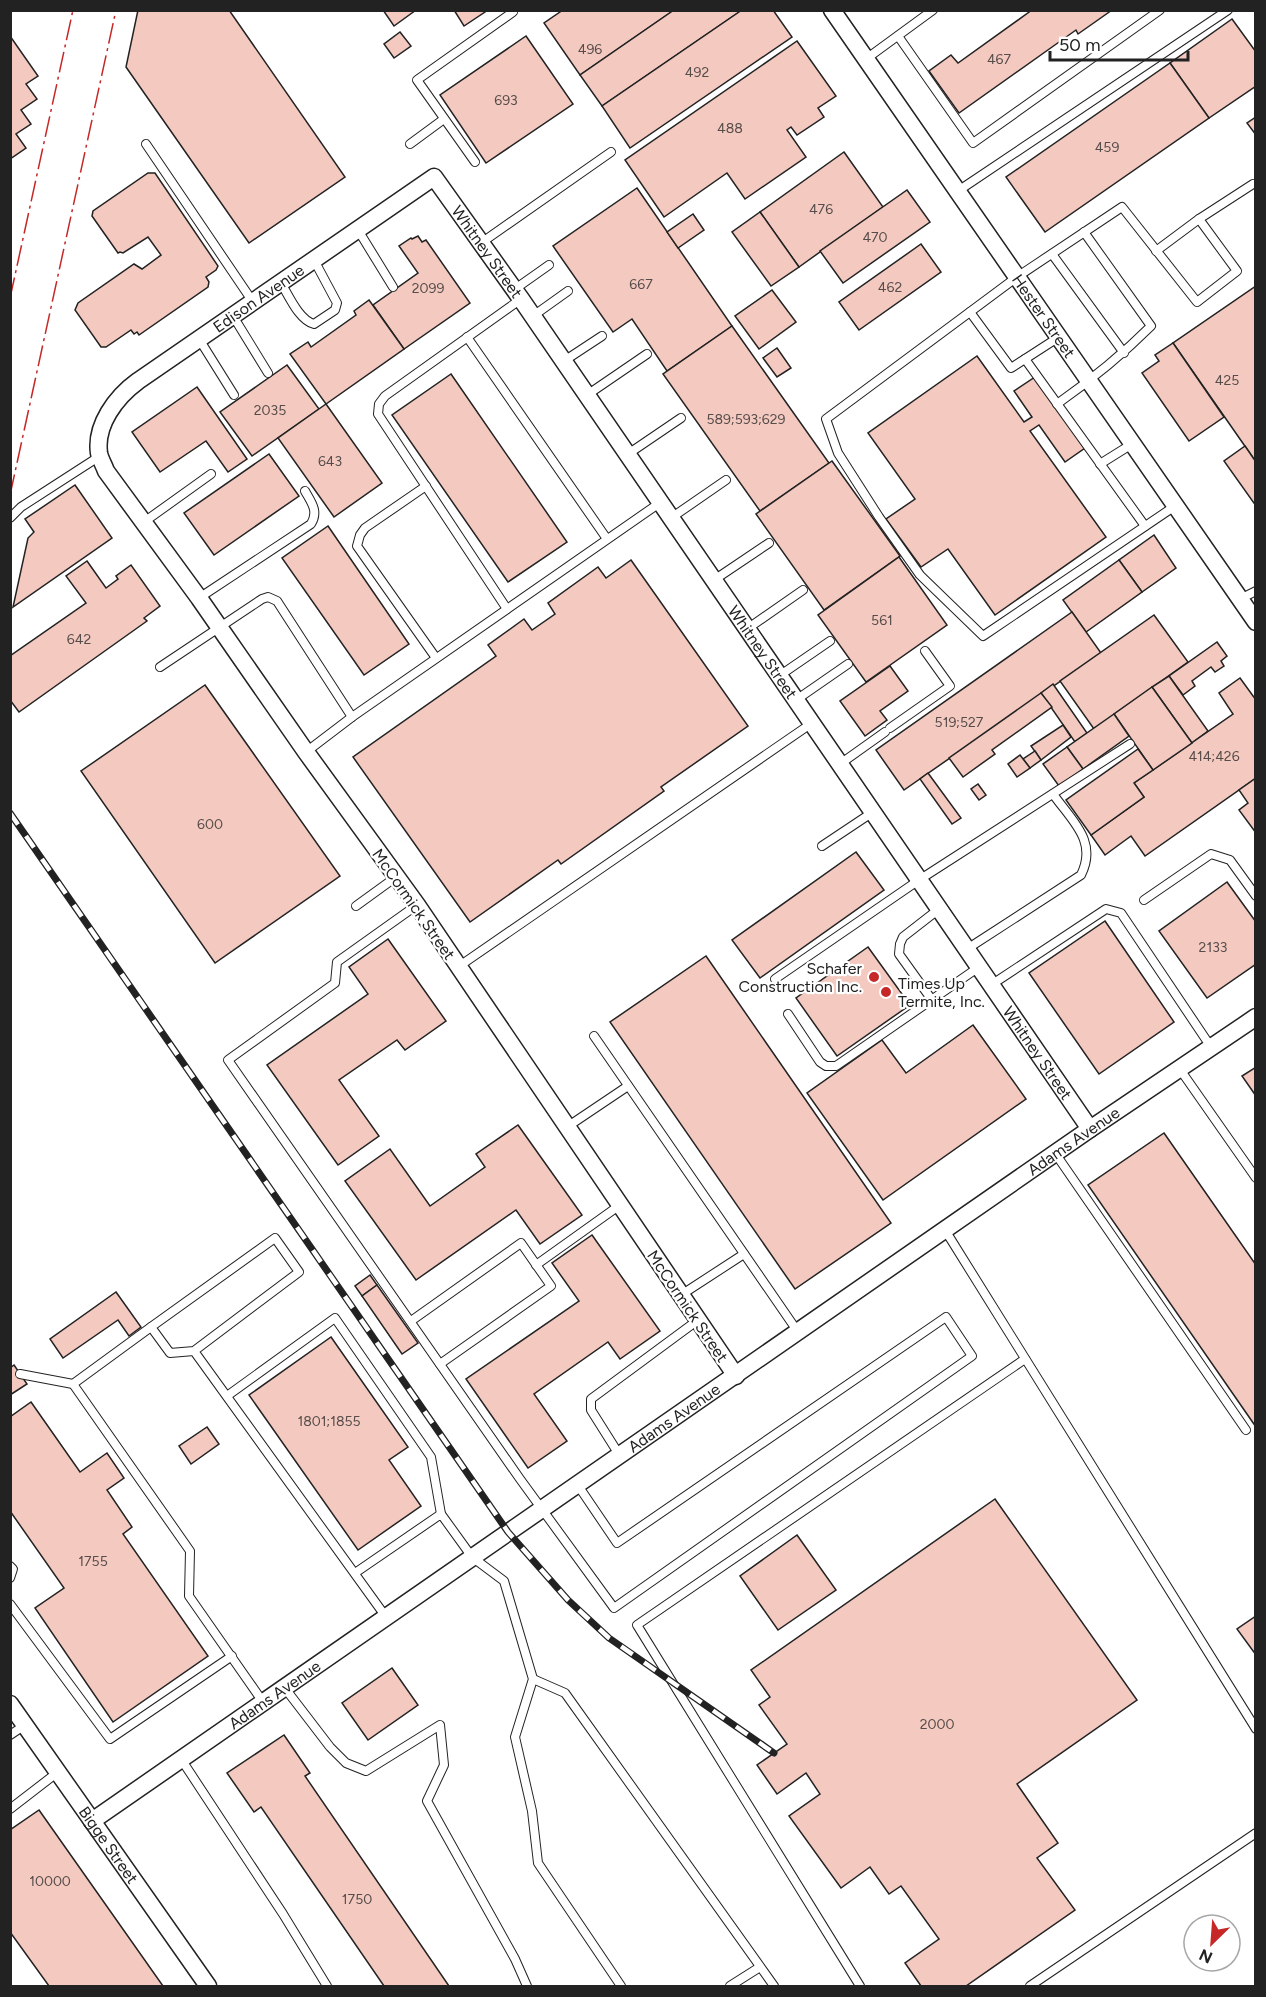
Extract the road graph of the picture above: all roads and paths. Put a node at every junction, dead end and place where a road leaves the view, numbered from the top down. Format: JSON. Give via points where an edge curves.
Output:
{"nodes":[{"id":1,"x":832,"y":10,"type":"edge"},
{"id":2,"x":933,"y":10,"type":"edge"},
{"id":3,"x":1161,"y":10,"type":"edge"},
{"id":4,"x":1228,"y":10,"type":"edge"},
{"id":5,"x":513,"y":12,"type":"dead end"},
{"id":6,"x":898,"y":36,"type":"junction"},
{"id":7,"x":866,"y":59,"type":"junction"},
{"id":8,"x":444,"y":118,"type":"junction"},
{"id":9,"x":146,"y":144,"type":"dead end"},
{"id":10,"x":410,"y":144,"type":"dead end"},
{"id":11,"x":611,"y":152,"type":"dead end"},
{"id":12,"x":475,"y":162,"type":"dead end"},
{"id":13,"x":434,"y":177,"type":"joint"},
{"id":14,"x":1253,"y":184,"type":"dead end"},
{"id":15,"x":958,"y":191,"type":"junction"},
{"id":16,"x":1199,"y":219,"type":"junction"},
{"id":17,"x":358,"y":230,"type":"junction"},
{"id":18,"x":1084,"y":232,"type":"junction"},
{"id":19,"x":481,"y":243,"type":"junction"},
{"id":20,"x":1156,"y":251,"type":"junction"},
{"id":21,"x":1052,"y":254,"type":"junction"},
{"id":22,"x":314,"y":260,"type":"junction"},
{"id":23,"x":549,"y":265,"type":"dead end"},
{"id":24,"x":1017,"y":277,"type":"junction"},
{"id":25,"x":281,"y":283,"type":"junction"},
{"id":26,"x":393,"y":287,"type":"dead end"},
{"id":27,"x":568,"y":291,"type":"dead end"},
{"id":28,"x":518,"y":294,"type":"junction"},
{"id":29,"x":253,"y":302,"type":"junction"},
{"id":30,"x":970,"y":312,"type":"junction"},
{"id":31,"x":232,"y":316,"type":"junction"},
{"id":32,"x":533,"y":316,"type":"junction"},
{"id":33,"x":602,"y":336,"type":"dead end"},
{"id":34,"x":467,"y":337,"type":"junction"},
{"id":35,"x":1059,"y":337,"type":"junction"},
{"id":36,"x":199,"y":339,"type":"junction"},
{"id":37,"x":1124,"y":353,"type":"junction"},
{"id":38,"x":647,"y":354,"type":"dead end"},
{"id":39,"x":1025,"y":359,"type":"junction"},
{"id":40,"x":564,"y":361,"type":"junction"},
{"id":41,"x":268,"y":373,"type":"dead end"},
{"id":42,"x":1089,"y":381,"type":"junction"},
{"id":43,"x":234,"y":395,"type":"dead end"},
{"id":44,"x":587,"y":395,"type":"junction"},
{"id":45,"x":1057,"y":404,"type":"junction"},
{"id":46,"x":681,"y":418,"type":"dead end"},
{"id":47,"x":1132,"y":444,"type":"junction"},
{"id":48,"x":628,"y":454,"type":"junction"},
{"id":49,"x":100,"y":456,"type":"junction"},
{"id":50,"x":1100,"y":464,"type":"junction"},
{"id":51,"x":211,"y":474,"type":"dead end"},
{"id":52,"x":726,"y":480,"type":"dead end"},
{"id":53,"x":426,"y":486,"type":"junction"},
{"id":54,"x":305,"y":491,"type":"dead end"},
{"id":55,"x":661,"y":502,"type":"junction"},
{"id":56,"x":1175,"y":506,"type":"junction"},
{"id":57,"x":10,"y":518,"type":"edge"},
{"id":58,"x":671,"y":518,"type":"junction"},
{"id":59,"x":144,"y":522,"type":"junction"},
{"id":60,"x":1145,"y":526,"type":"junction"},
{"id":61,"x":607,"y":539,"type":"junction"},
{"id":62,"x":769,"y":543,"type":"dead end"},
{"id":63,"x":714,"y":580,"type":"junction"},
{"id":64,"x":802,"y":591,"type":"dead end"},
{"id":65,"x":1256,"y":591,"type":"edge"},
{"id":66,"x":199,"y":598,"type":"junction"},
{"id":67,"x":1240,"y":599,"type":"junction"},
{"id":68,"x":507,"y":609,"type":"junction"},
{"id":69,"x":1256,"y":621,"type":"edge"},
{"id":70,"x":220,"y":629,"type":"junction"},
{"id":71,"x":747,"y":629,"type":"junction"},
{"id":72,"x":830,"y":641,"type":"dead end"},
{"id":73,"x":925,"y":651,"type":"dead end"},
{"id":74,"x":436,"y":658,"type":"junction"},
{"id":75,"x":848,"y":664,"type":"dead end"},
{"id":76,"x":160,"y":667,"type":"dead end"},
{"id":77,"x":779,"y":676,"type":"junction"},
{"id":78,"x":796,"y":700,"type":"junction"},
{"id":79,"x":352,"y":717,"type":"junction"},
{"id":80,"x":812,"y":723,"type":"junction"},
{"id":81,"x":1130,"y":744,"type":"dead end"},
{"id":82,"x":306,"y":752,"type":"junction"},
{"id":83,"x":840,"y":764,"type":"junction"},
{"id":84,"x":1053,"y":794,"type":"junction"},
{"id":85,"x":873,"y":812,"type":"junction"},
{"id":86,"x":822,"y":846,"type":"dead end"},
{"id":87,"x":396,"y":877,"type":"junction"},
{"id":88,"x":919,"y":880,"type":"junction"},
{"id":89,"x":1256,"y":896,"type":"edge"},
{"id":90,"x":1144,"y":900,"type":"dead end"},
{"id":91,"x":417,"y":905,"type":"junction"},
{"id":92,"x":356,"y":906,"type":"dead end"},
{"id":93,"x":939,"y":909,"type":"junction"},
{"id":94,"x":967,"y":949,"type":"junction"},
{"id":95,"x":458,"y":967,"type":"junction"},
{"id":96,"x":979,"y":967,"type":"junction"},
{"id":97,"x":776,"y":979,"type":"dead end"},
{"id":98,"x":991,"y":984,"type":"junction"},
{"id":99,"x":932,"y":1000,"type":"junction"},
{"id":100,"x":788,"y":1014,"type":"dead end"},
{"id":101,"x":1256,"y":1017,"type":"edge"},
{"id":102,"x":594,"y":1036,"type":"dead end"},
{"id":103,"x":1210,"y":1047,"type":"junction"},
{"id":104,"x":1179,"y":1068,"type":"junction"},
{"id":105,"x":628,"y":1086,"type":"junction"},
{"id":106,"x":567,"y":1127,"type":"junction"},
{"id":107,"x":1090,"y":1129,"type":"junction"},
{"id":108,"x":1055,"y":1154,"type":"junction"},
{"id":109,"x":1256,"y":1178,"type":"edge"},
{"id":110,"x":620,"y":1205,"type":"junction"},
{"id":111,"x":945,"y":1230,"type":"junction"},
{"id":112,"x":744,"y":1254,"type":"junction"},
{"id":113,"x":536,"y":1265,"type":"junction"},
{"id":114,"x":681,"y":1296,"type":"junction"},
{"id":115,"x":698,"y":1320,"type":"junction"},
{"id":116,"x":411,"y":1321,"type":"junction"},
{"id":117,"x":151,"y":1327,"type":"junction"},
{"id":118,"x":798,"y":1332,"type":"junction"},
{"id":119,"x":194,"y":1351,"type":"junction"},
{"id":120,"x":1025,"y":1359,"type":"junction"},
{"id":121,"x":440,"y":1364,"type":"junction"},
{"id":122,"x":20,"y":1374,"type":"dead end"},
{"id":123,"x":736,"y":1376,"type":"junction"},
{"id":124,"x":73,"y":1384,"type":"junction"},
{"id":125,"x":227,"y":1396,"type":"junction"},
{"id":126,"x":1246,"y":1430,"type":"dead end"},
{"id":127,"x":620,"y":1456,"type":"junction"},
{"id":128,"x":577,"y":1485,"type":"junction"},
{"id":129,"x":542,"y":1509,"type":"junction"},
{"id":130,"x":441,"y":1514,"type":"junction"},
{"id":131,"x":472,"y":1557,"type":"junction"},
{"id":132,"x":10,"y":1566,"type":"edge"},
{"id":133,"x":355,"y":1574,"type":"junction"},
{"id":134,"x":10,"y":1578,"type":"edge"},
{"id":135,"x":10,"y":1604,"type":"edge"},
{"id":136,"x":386,"y":1617,"type":"junction"},
{"id":137,"x":232,"y":1656,"type":"junction"},
{"id":138,"x":533,"y":1679,"type":"junction"},
{"id":139,"x":284,"y":1687,"type":"junction"},
{"id":140,"x":263,"y":1702,"type":"junction"},
{"id":141,"x":10,"y":1704,"type":"edge"},
{"id":142,"x":25,"y":1725,"type":"junction"},
{"id":143,"x":1256,"y":1729,"type":"edge"},
{"id":144,"x":10,"y":1735,"type":"edge"},
{"id":145,"x":181,"y":1759,"type":"junction"},
{"id":146,"x":58,"y":1772,"type":"junction"},
{"id":147,"x":10,"y":1809,"type":"edge"},
{"id":148,"x":92,"y":1821,"type":"junction"},
{"id":149,"x":1256,"y":1833,"type":"edge"},
{"id":150,"x":760,"y":1966,"type":"junction"},
{"id":151,"x":208,"y":1986,"type":"edge"},
{"id":152,"x":327,"y":1986,"type":"edge"},
{"id":153,"x":527,"y":1986,"type":"edge"},
{"id":154,"x":621,"y":1986,"type":"edge"},
{"id":155,"x":730,"y":1986,"type":"edge"},
{"id":156,"x":774,"y":1986,"type":"edge"},
{"id":157,"x":860,"y":1986,"type":"edge"},
{"id":158,"x":1030,"y":1986,"type":"edge"}],
"edges":[{"from":1,"to":7,"type":"street","name":"Hester Street"},
{"from":2,"to":6,"type":"lane"},
{"from":3,"to":6,"type":"lane","via":[[973,143]]},
{"from":4,"to":15,"type":"lane"},
{"from":5,"to":8,"type":"lane","via":[[417,80]]},
{"from":6,"to":7,"type":"lane"},
{"from":7,"to":15,"type":"street","name":"Hester Street"},
{"from":8,"to":10,"type":"lane"},
{"from":8,"to":12,"type":"lane"},
{"from":9,"to":29,"type":"lane"},
{"from":11,"to":19,"type":"lane"},
{"from":13,"to":17,"type":"street","name":"Edison Avenue"},
{"from":13,"to":19,"type":"street","name":"Whitney Street"},
{"from":14,"to":16,"type":"lane"},
{"from":15,"to":24,"type":"street","name":"Hester Street"},
{"from":16,"to":20,"type":"lane"},
{"from":16,"to":20,"type":"lane","via":[[1237,271],[1197,302]]},
{"from":17,"to":22,"type":"street","name":"Edison Avenue"},
{"from":17,"to":26,"type":"lane"},
{"from":18,"to":20,"type":"lane","via":[[1122,207]]},
{"from":18,"to":21,"type":"lane"},
{"from":18,"to":37,"type":"lane","via":[[1151,326]]},
{"from":19,"to":28,"type":"street","name":"Whitney Street"},
{"from":21,"to":24,"type":"lane"},
{"from":21,"to":37,"type":"lane"},
{"from":22,"to":25,"type":"street","name":"Edison Avenue"},
{"from":22,"to":25,"type":"lane","via":[[337,303],[335,310],[310,324]]},
{"from":23,"to":28,"type":"lane"},
{"from":24,"to":30,"type":"lane"},
{"from":24,"to":35,"type":"street","name":"Hester Street"},
{"from":25,"to":29,"type":"street","name":"Edison Avenue"},
{"from":27,"to":32,"type":"lane"},
{"from":28,"to":32,"type":"street","name":"Whitney Street"},
{"from":28,"to":34,"type":"lane"},
{"from":29,"to":31,"type":"street","name":"Edison Avenue"},
{"from":30,"to":39,"type":"lane","via":[[1011,368]]},
{"from":30,"to":60,"type":"lane","via":[[826,419],[838,453],[920,575],[983,636]]},
{"from":31,"to":36,"type":"street","name":"Edison Avenue"},
{"from":31,"to":41,"type":"lane"},
{"from":32,"to":40,"type":"street","name":"Whitney Street"},
{"from":33,"to":40,"type":"lane"},
{"from":34,"to":53,"type":"lane","via":[[385,396],[379,405],[378,414]]},
{"from":34,"to":61,"type":"lane"},
{"from":35,"to":39,"type":"lane"},
{"from":35,"to":42,"type":"street","name":"Hester Street"},
{"from":36,"to":43,"type":"lane"},
{"from":36,"to":49,"type":"street","name":"Edison Avenue","via":[[128,389],[112,406],[101,433]]},
{"from":37,"to":42,"type":"lane"},
{"from":38,"to":44,"type":"lane"},
{"from":39,"to":45,"type":"lane"},
{"from":40,"to":44,"type":"street","name":"Whitney Street"},
{"from":42,"to":45,"type":"lane"},
{"from":42,"to":47,"type":"street","name":"Hester Street"},
{"from":44,"to":48,"type":"street","name":"Whitney Street"},
{"from":45,"to":50,"type":"lane"},
{"from":46,"to":48,"type":"lane"},
{"from":47,"to":50,"type":"lane"},
{"from":47,"to":56,"type":"street","name":"Hester Street"},
{"from":48,"to":55,"type":"street","name":"Whitney Street"},
{"from":49,"to":57,"type":"lane"},
{"from":49,"to":59,"type":"street","name":"McCormick Street","via":[[106,471]]},
{"from":50,"to":60,"type":"lane"},
{"from":51,"to":59,"type":"lane"},
{"from":52,"to":58,"type":"lane"},
{"from":53,"to":68,"type":"lane"},
{"from":53,"to":74,"type":"lane","via":[[365,528],[357,546]]},
{"from":54,"to":66,"type":"lane","via":[[314,508],[311,524]]},
{"from":55,"to":58,"type":"street","name":"Whitney Street"},
{"from":55,"to":61,"type":"lane"},
{"from":56,"to":60,"type":"lane"},
{"from":56,"to":67,"type":"street","name":"Hester Street"},
{"from":58,"to":63,"type":"street","name":"Whitney Street"},
{"from":59,"to":66,"type":"street","name":"McCormick Street"},
{"from":61,"to":68,"type":"lane"},
{"from":62,"to":63,"type":"lane"},
{"from":63,"to":71,"type":"street","name":"Whitney Street"},
{"from":64,"to":71,"type":"lane"},
{"from":65,"to":67,"type":"lane"},
{"from":66,"to":70,"type":"street","name":"McCormick Street"},
{"from":67,"to":69,"type":"street","name":"Hester Street"},
{"from":68,"to":74,"type":"lane"},
{"from":70,"to":76,"type":"lane"},
{"from":70,"to":79,"type":"lane","via":[[262,599],[268,597],[277,602]]},
{"from":70,"to":82,"type":"street","name":"McCormick Street"},
{"from":71,"to":77,"type":"street","name":"Whitney Street"},
{"from":72,"to":77,"type":"lane"},
{"from":73,"to":83,"type":"lane","via":[[950,686]]},
{"from":74,"to":79,"type":"lane"},
{"from":75,"to":78,"type":"lane"},
{"from":77,"to":78,"type":"street","name":"Whitney Street"},
{"from":78,"to":80,"type":"street","name":"Whitney Street"},
{"from":79,"to":82,"type":"lane"},
{"from":80,"to":83,"type":"street","name":"Whitney Street"},
{"from":80,"to":95,"type":"lane"},
{"from":81,"to":84,"type":"lane"},
{"from":82,"to":87,"type":"street","name":"McCormick Street"},
{"from":83,"to":85,"type":"street","name":"Whitney Street"},
{"from":84,"to":88,"type":"lane"},
{"from":84,"to":94,"type":"lane","via":[[1084,838],[1088,861],[1081,875]]},
{"from":85,"to":86,"type":"lane"},
{"from":85,"to":88,"type":"street","name":"Whitney Street"},
{"from":87,"to":91,"type":"street","name":"McCormick Street"},
{"from":87,"to":92,"type":"lane"},
{"from":88,"to":93,"type":"street","name":"Whitney Street"},
{"from":88,"to":97,"type":"lane"},
{"from":89,"to":90,"type":"lane","via":[[1230,860],[1211,854]]},
{"from":91,"to":95,"type":"street","name":"McCormick Street"},
{"from":91,"to":116,"type":"lane","via":[[337,962],[335,983],[228,1060]]},
{"from":93,"to":94,"type":"street","name":"Whitney Street"},
{"from":93,"to":99,"type":"lane","via":[[903,937],[899,954]]},
{"from":94,"to":96,"type":"street","name":"Whitney Street"},
{"from":95,"to":106,"type":"street","name":"McCormick Street"},
{"from":96,"to":98,"type":"street","name":"Whitney Street"},
{"from":96,"to":99,"type":"lane"},
{"from":98,"to":103,"type":"lane","via":[[1107,909],[1113,909],[1121,913]]},
{"from":98,"to":107,"type":"street","name":"Whitney Street"},
{"from":99,"to":100,"type":"lane","via":[[836,1066],[820,1062]]},
{"from":101,"to":103,"type":"street","name":"Adams Avenue"},
{"from":102,"to":105,"type":"lane"},
{"from":103,"to":104,"type":"street","name":"Adams Avenue"},
{"from":104,"to":107,"type":"street","name":"Adams Avenue"},
{"from":104,"to":109,"type":"lane"},
{"from":105,"to":106,"type":"lane"},
{"from":105,"to":112,"type":"lane"},
{"from":106,"to":110,"type":"street","name":"McCormick Street"},
{"from":107,"to":108,"type":"street","name":"Adams Avenue"},
{"from":108,"to":111,"type":"street","name":"Adams Avenue"},
{"from":108,"to":126,"type":"lane"},
{"from":110,"to":113,"type":"lane"},
{"from":110,"to":114,"type":"street","name":"McCormick Street"},
{"from":111,"to":118,"type":"street","name":"Adams Avenue"},
{"from":111,"to":120,"type":"lane"},
{"from":112,"to":114,"type":"lane"},
{"from":112,"to":118,"type":"lane"},
{"from":113,"to":116,"type":"lane","via":[[521,1243]]},
{"from":113,"to":121,"type":"lane","via":[[551,1286]]},
{"from":114,"to":115,"type":"street","name":"McCormick Street"},
{"from":115,"to":123,"type":"street","name":"McCormick Street"},
{"from":115,"to":127,"type":"lane","via":[[591,1399],[591,1410]]},
{"from":116,"to":121,"type":"lane"},
{"from":117,"to":119,"type":"lane","via":[[170,1353]]},
{"from":117,"to":119,"type":"lane","via":[[275,1238],[299,1272]]},
{"from":117,"to":124,"type":"lane"},
{"from":118,"to":123,"type":"street","name":"Adams Avenue"},
{"from":119,"to":125,"type":"lane"},
{"from":120,"to":143,"type":"lane"},
{"from":120,"to":157,"type":"lane","via":[[637,1625]]},
{"from":121,"to":129,"type":"lane"},
{"from":122,"to":124,"type":"lane"},
{"from":123,"to":127,"type":"street","name":"Adams Avenue"},
{"from":124,"to":137,"type":"lane","via":[[190,1551],[189,1596]]},
{"from":125,"to":130,"type":"lane","via":[[335,1318],[431,1457]]},
{"from":125,"to":133,"type":"lane"},
{"from":127,"to":128,"type":"street","name":"Adams Avenue"},
{"from":128,"to":129,"type":"street","name":"Adams Avenue"},
{"from":128,"to":129,"type":"lane","via":[[617,1543],[946,1317],[972,1356],[614,1608]]},
{"from":129,"to":131,"type":"street","name":"Adams Avenue"},
{"from":130,"to":131,"type":"lane"},
{"from":130,"to":133,"type":"lane"},
{"from":131,"to":136,"type":"street","name":"Adams Avenue"},
{"from":131,"to":138,"type":"lane","via":[[504,1581]]},
{"from":132,"to":134,"type":"lane"},
{"from":133,"to":136,"type":"lane"},
{"from":135,"to":137,"type":"lane","via":[[110,1739]]},
{"from":136,"to":139,"type":"street","name":"Adams Avenue"},
{"from":137,"to":140,"type":"lane"},
{"from":138,"to":150,"type":"lane","via":[[565,1693]]},
{"from":138,"to":154,"type":"lane","via":[[515,1737],[532,1811],[538,1863]]},
{"from":139,"to":140,"type":"street","name":"Adams Avenue"},
{"from":139,"to":153,"type":"lane","via":[[330,1747],[346,1763],[366,1771],[440,1725],[444,1765],[426,1801]]},
{"from":140,"to":145,"type":"street","name":"Adams Avenue"},
{"from":141,"to":142,"type":"street","name":"Bigge Street"},
{"from":142,"to":144,"type":"lane"},
{"from":142,"to":146,"type":"street","name":"Bigge Street"},
{"from":145,"to":148,"type":"street","name":"Adams Avenue"},
{"from":145,"to":152,"type":"lane"},
{"from":146,"to":147,"type":"lane"},
{"from":146,"to":148,"type":"street","name":"Bigge Street"},
{"from":148,"to":151,"type":"street","name":"Bigge Street"},
{"from":149,"to":158,"type":"lane"},
{"from":150,"to":155,"type":"lane"},
{"from":150,"to":156,"type":"lane"}]}
